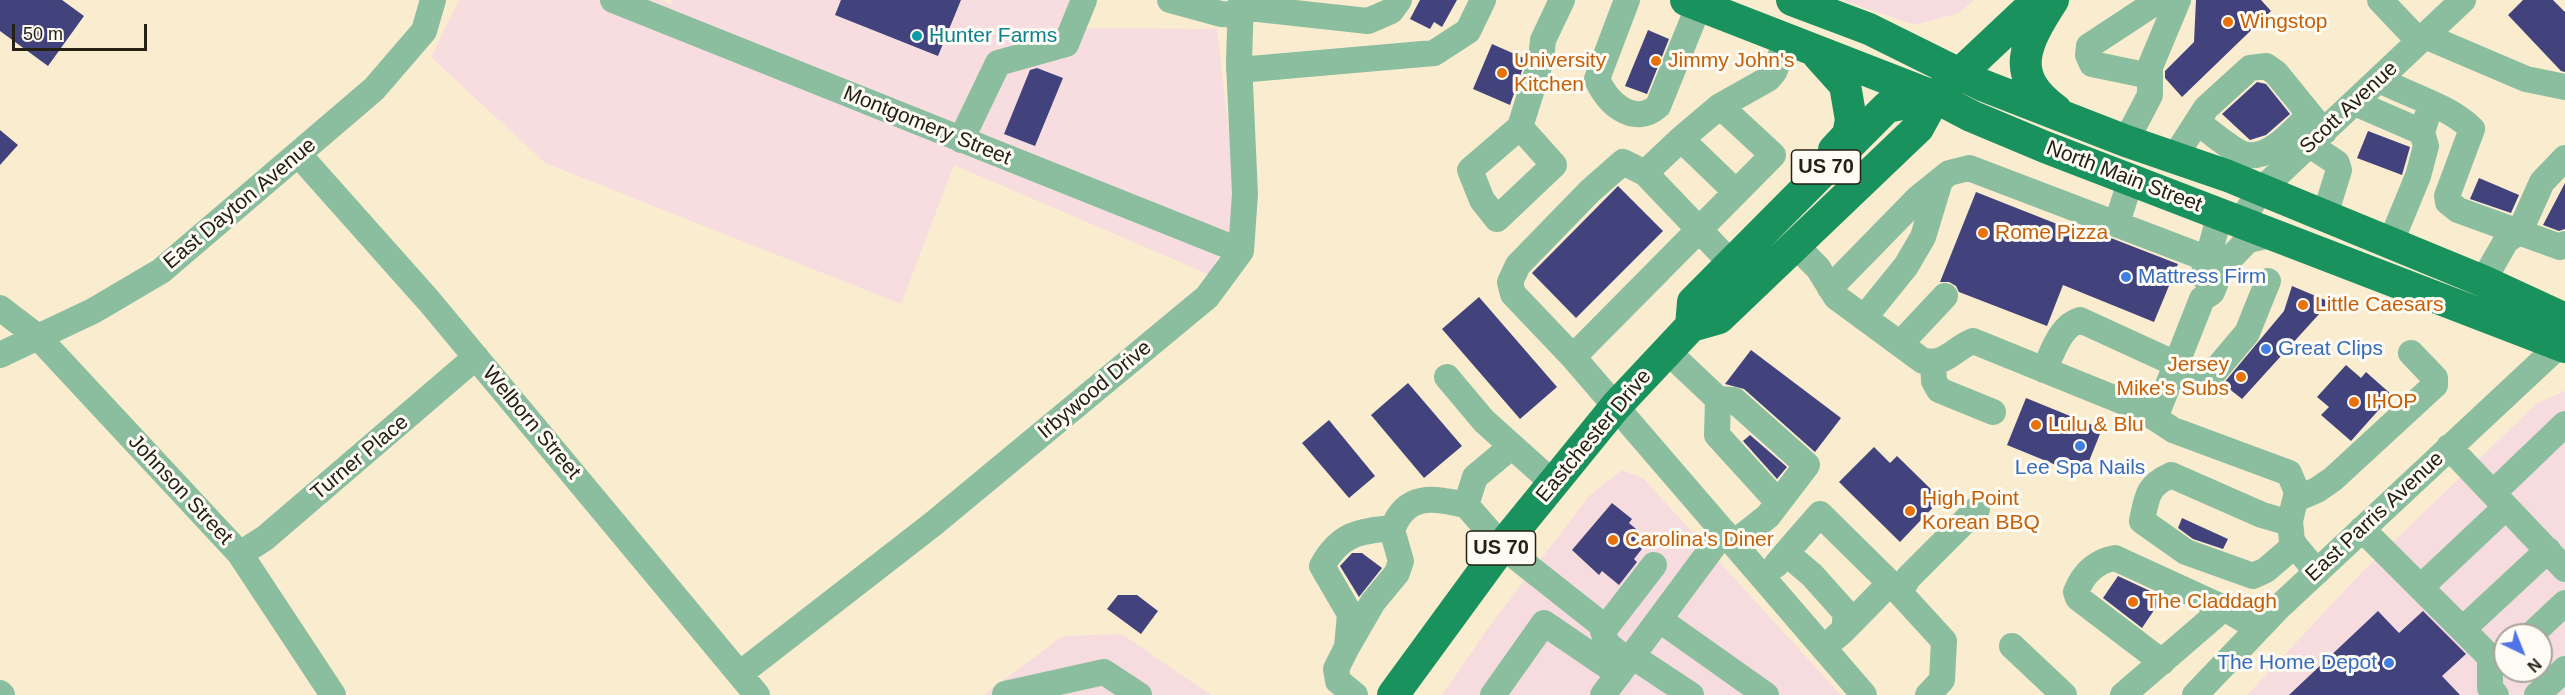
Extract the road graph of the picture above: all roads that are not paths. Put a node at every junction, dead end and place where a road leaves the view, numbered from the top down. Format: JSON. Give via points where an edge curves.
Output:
{"nodes":[{"id":1,"x":433,"y":0,"type":"edge"},
{"id":2,"x":613,"y":0,"type":"edge"},
{"id":3,"x":1084,"y":0,"type":"edge"},
{"id":4,"x":1170,"y":0,"type":"edge"},
{"id":5,"x":1399,"y":0,"type":"edge"},
{"id":6,"x":1484,"y":0,"type":"edge"},
{"id":7,"x":1562,"y":0,"type":"edge"},
{"id":8,"x":1627,"y":0,"type":"edge"},
{"id":9,"x":1792,"y":0,"type":"edge"},
{"id":10,"x":2038,"y":0,"type":"edge"},
{"id":11,"x":2053,"y":0,"type":"edge"},
{"id":12,"x":2159,"y":0,"type":"edge"},
{"id":13,"x":2178,"y":0,"type":"edge"},
{"id":14,"x":2380,"y":0,"type":"edge"},
{"id":15,"x":2463,"y":0,"type":"edge"},
{"id":16,"x":1693,"y":2,"type":"edge"},
{"id":17,"x":1196,"y":4,"type":"edge"},
{"id":18,"x":1240,"y":7,"type":"edge"},
{"id":19,"x":2422,"y":39,"type":"junction"},
{"id":20,"x":1800,"y":45,"type":"junction"},
{"id":21,"x":1239,"y":70,"type":"junction"},
{"id":22,"x":1959,"y":73,"type":"junction"},
{"id":23,"x":2150,"y":76,"type":"junction"},
{"id":24,"x":2380,"y":80,"type":"junction"},
{"id":25,"x":2565,"y":87,"type":"edge"},
{"id":26,"x":1935,"y":97,"type":"junction"},
{"id":27,"x":2355,"y":103,"type":"junction"},
{"id":28,"x":2431,"y":104,"type":"junction"},
{"id":29,"x":1720,"y":106,"type":"junction"},
{"id":30,"x":2064,"y":116,"type":"junction"},
{"id":31,"x":2197,"y":122,"type":"junction"},
{"id":32,"x":1520,"y":127,"type":"dead end"},
{"id":33,"x":2314,"y":130,"type":"junction"},
{"id":34,"x":2422,"y":132,"type":"junction"},
{"id":35,"x":1681,"y":138,"type":"junction"},
{"id":36,"x":961,"y":140,"type":"junction"},
{"id":37,"x":2126,"y":141,"type":"junction"},
{"id":38,"x":299,"y":155,"type":"junction"},
{"id":39,"x":2174,"y":158,"type":"junction"},
{"id":40,"x":2565,"y":158,"type":"edge"},
{"id":41,"x":1645,"y":173,"type":"junction"},
{"id":42,"x":2131,"y":179,"type":"junction"},
{"id":43,"x":1940,"y":181,"type":"junction"},
{"id":44,"x":1805,"y":187,"type":"junction"},
{"id":45,"x":2261,"y":190,"type":"junction"},
{"id":46,"x":1736,"y":192,"type":"junction"},
{"id":47,"x":2230,"y":218,"type":"junction"},
{"id":48,"x":2324,"y":218,"type":"junction"},
{"id":49,"x":2117,"y":223,"type":"junction"},
{"id":50,"x":1699,"y":230,"type":"junction"},
{"id":51,"x":2520,"y":231,"type":"junction"},
{"id":52,"x":2271,"y":235,"type":"junction"},
{"id":53,"x":2390,"y":244,"type":"junction"},
{"id":54,"x":2565,"y":244,"type":"edge"},
{"id":55,"x":1795,"y":245,"type":"junction"},
{"id":56,"x":1241,"y":251,"type":"junction"},
{"id":57,"x":2208,"y":259,"type":"junction"},
{"id":58,"x":1731,"y":263,"type":"junction"},
{"id":59,"x":2268,"y":280,"type":"dead end"},
{"id":60,"x":2483,"y":281,"type":"junction"},
{"id":61,"x":1830,"y":288,"type":"junction"},
{"id":62,"x":1945,"y":296,"type":"dead end"},
{"id":63,"x":2202,"y":299,"type":"junction"},
{"id":64,"x":0,"y":308,"type":"edge"},
{"id":65,"x":1864,"y":318,"type":"junction"},
{"id":66,"x":1691,"y":326,"type":"junction"},
{"id":67,"x":39,"y":337,"type":"junction"},
{"id":68,"x":2564,"y":338,"type":"edge"},
{"id":69,"x":1900,"y":344,"type":"junction"},
{"id":70,"x":1667,"y":351,"type":"junction"},
{"id":71,"x":2411,"y":353,"type":"dead end"},
{"id":72,"x":0,"y":355,"type":"edge"},
{"id":73,"x":476,"y":357,"type":"junction"},
{"id":74,"x":1573,"y":357,"type":"junction"},
{"id":75,"x":1934,"y":363,"type":"junction"},
{"id":76,"x":2175,"y":367,"type":"junction"},
{"id":77,"x":2044,"y":370,"type":"junction"},
{"id":78,"x":1447,"y":377,"type":"dead end"},
{"id":79,"x":1726,"y":400,"type":"junction"},
{"id":80,"x":1616,"y":406,"type":"junction"},
{"id":81,"x":1993,"y":412,"type":"dead end"},
{"id":82,"x":2156,"y":418,"type":"junction"},
{"id":83,"x":2565,"y":424,"type":"edge"},
{"id":84,"x":1512,"y":446,"type":"junction"},
{"id":85,"x":2449,"y":447,"type":"junction"},
{"id":86,"x":1553,"y":483,"type":"junction"},
{"id":87,"x":2500,"y":500,"type":"junction"},
{"id":88,"x":1466,"y":505,"type":"junction"},
{"id":89,"x":1773,"y":509,"type":"junction"},
{"id":90,"x":1977,"y":509,"type":"dead end"},
{"id":91,"x":2294,"y":522,"type":"junction"},
{"id":92,"x":1393,"y":528,"type":"junction"},
{"id":93,"x":2362,"y":529,"type":"junction"},
{"id":94,"x":1729,"y":538,"type":"junction"},
{"id":95,"x":1502,"y":546,"type":"junction"},
{"id":96,"x":2548,"y":550,"type":"junction"},
{"id":97,"x":1786,"y":553,"type":"junction"},
{"id":98,"x":240,"y":554,"type":"junction"},
{"id":99,"x":1654,"y":565,"type":"dead end"},
{"id":100,"x":2565,"y":568,"type":"edge"},
{"id":101,"x":2317,"y":572,"type":"junction"},
{"id":102,"x":1764,"y":579,"type":"junction"},
{"id":103,"x":2421,"y":587,"type":"junction"},
{"id":104,"x":1895,"y":588,"type":"junction"},
{"id":105,"x":2565,"y":603,"type":"edge"},
{"id":106,"x":2224,"y":608,"type":"junction"},
{"id":107,"x":1660,"y":620,"type":"junction"},
{"id":108,"x":2544,"y":623,"type":"edge"},
{"id":109,"x":2258,"y":628,"type":"junction"},
{"id":110,"x":2463,"y":629,"type":"junction"},
{"id":111,"x":1844,"y":630,"type":"junction"},
{"id":112,"x":1603,"y":631,"type":"junction"},
{"id":113,"x":2012,"y":646,"type":"dead end"},
{"id":114,"x":1347,"y":647,"type":"junction"},
{"id":115,"x":1823,"y":648,"type":"junction"},
{"id":116,"x":2162,"y":662,"type":"junction"},
{"id":117,"x":2493,"y":665,"type":"edge"},
{"id":118,"x":2565,"y":669,"type":"edge"},
{"id":119,"x":741,"y":673,"type":"junction"},
{"id":120,"x":1616,"y":679,"type":"edge"},
{"id":121,"x":1005,"y":693,"type":"dead end"},
{"id":122,"x":333,"y":695,"type":"edge"},
{"id":123,"x":757,"y":695,"type":"edge"},
{"id":124,"x":1139,"y":695,"type":"edge"},
{"id":125,"x":1355,"y":695,"type":"edge"},
{"id":126,"x":1393,"y":695,"type":"edge"},
{"id":127,"x":1493,"y":695,"type":"edge"},
{"id":128,"x":1690,"y":695,"type":"edge"},
{"id":129,"x":1766,"y":695,"type":"edge"},
{"id":130,"x":1864,"y":695,"type":"edge"},
{"id":131,"x":1928,"y":695,"type":"edge"},
{"id":132,"x":2064,"y":695,"type":"edge"},
{"id":133,"x":2123,"y":695,"type":"edge"},
{"id":134,"x":2195,"y":695,"type":"edge"},
{"id":135,"x":2537,"y":695,"type":"edge"}],
"edges":[{"from":1,"to":38,"type":"street","name":"East Dayton Avenue","via":[[424,31],[374,89]]},
{"from":2,"to":36,"type":"street","name":"Montgomery Street"},
{"from":3,"to":36,"type":"street","via":[[1066,45],[998,63]]},
{"from":4,"to":17,"type":"street"},
{"from":5,"to":18,"type":"street","via":[[1391,11],[1368,21]]},
{"from":6,"to":21,"type":"street","via":[[1468,31],[1434,53]]},
{"from":7,"to":32,"type":"street","via":[[1543,40],[1541,60]]},
{"from":8,"to":16,"type":"street","via":[[1597,79],[1612,103],[1622,111],[1638,115],[1658,106]]},
{"from":9,"to":22,"type":"main road","name":"North Main Street","via":[[1869,29]]},
{"from":10,"to":22,"type":"main road","number":"US 70"},
{"from":11,"to":30,"type":"main road","via":[[2026,46],[2024,68],[2034,89]]},
{"from":12,"to":23,"type":"street","via":[[2100,37],[2089,46],[2088,54],[2092,64]]},
{"from":13,"to":23,"type":"street","via":[[2150,67]]},
{"from":14,"to":19,"type":"street"},
{"from":15,"to":19,"type":"street","name":"Scott Avenue"},
{"from":16,"to":20,"type":"main road","name":"North Main Street"},
{"from":17,"to":18,"type":"street","via":[[1221,14]]},
{"from":18,"to":21,"type":"street"},
{"from":19,"to":24,"type":"street","name":"Scott Avenue"},
{"from":19,"to":25,"type":"street","via":[[2526,79]]},
{"from":20,"to":26,"type":"main road","name":"North Main Street"},
{"from":20,"to":29,"type":"street","via":[[1768,79]]},
{"from":20,"to":44,"type":"main road","via":[[1845,85],[1851,120],[1848,135],[1808,174]]},
{"from":21,"to":56,"type":"street","via":[[1245,194]]},
{"from":22,"to":26,"type":"main road","number":"US 70"},
{"from":22,"to":30,"type":"main road","name":"North Main Street"},
{"from":23,"to":37,"type":"street","via":[[2150,95]]},
{"from":24,"to":27,"type":"street","name":"Scott Avenue"},
{"from":24,"to":28,"type":"street"},
{"from":26,"to":42,"type":"main road","name":"North Main Street","via":[[1992,125]]},
{"from":26,"to":44,"type":"main road","name":"Eastchester Drive","number":"US 70","via":[[1887,107]]},
{"from":26,"to":55,"type":"main road","name":"Eastchester Drive","number":"US 70","via":[[1918,128]]},
{"from":27,"to":33,"type":"street","name":"Scott Avenue"},
{"from":27,"to":34,"type":"street"},
{"from":28,"to":34,"type":"street"},
{"from":28,"to":51,"type":"street","via":[[2472,129],[2446,196],[2448,202],[2458,210]]},
{"from":29,"to":35,"type":"street"},
{"from":29,"to":46,"type":"street","via":[[1773,155]]},
{"from":30,"to":37,"type":"main road","name":"North Main Street"},
{"from":31,"to":33,"type":"street","via":[[2246,155],[2259,154]]},
{"from":31,"to":33,"type":"street","via":[[2206,108],[2250,68],[2266,66],[2276,73]]},
{"from":31,"to":39,"type":"street"},
{"from":33,"to":45,"type":"street","name":"Scott Avenue"},
{"from":33,"to":48,"type":"street","via":[[2339,170]]},
{"from":34,"to":53,"type":"street","via":[[2426,146],[2418,176]]},
{"from":35,"to":41,"type":"street"},
{"from":35,"to":46,"type":"street"},
{"from":36,"to":56,"type":"street","name":"Montgomery Street"},
{"from":37,"to":39,"type":"main road","name":"North Main Street"},
{"from":38,"to":67,"type":"street","name":"East Dayton Avenue","via":[[161,271]]},
{"from":38,"to":73,"type":"street","name":"Welborn Street"},
{"from":39,"to":45,"type":"main road","name":"North Main Street"},
{"from":40,"to":51,"type":"street","via":[[2542,182]]},
{"from":41,"to":50,"type":"street"},
{"from":41,"to":74,"type":"street","via":[[1623,162],[1518,265],[1510,282],[1513,294]]},
{"from":42,"to":47,"type":"main road","name":"North Main Street"},
{"from":42,"to":49,"type":"street"},
{"from":43,"to":49,"type":"street","via":[[1949,173],[1970,168]]},
{"from":43,"to":61,"type":"street","via":[[1918,198]]},
{"from":43,"to":65,"type":"street","via":[[1923,237],[1906,266]]},
{"from":44,"to":58,"type":"main road","name":"Eastchester Drive","number":"US 70"},
{"from":45,"to":47,"type":"street","name":"Scott Avenue"},
{"from":45,"to":48,"type":"main road","name":"North Main Street"},
{"from":46,"to":50,"type":"street"},
{"from":47,"to":52,"type":"main road","name":"North Main Street"},
{"from":47,"to":57,"type":"street","name":"Scott Avenue"},
{"from":48,"to":53,"type":"main road","name":"North Main Street"},
{"from":49,"to":57,"type":"street"},
{"from":50,"to":58,"type":"street"},
{"from":50,"to":74,"type":"street"},
{"from":51,"to":54,"type":"street","via":[[2560,247]]},
{"from":51,"to":60,"type":"street","via":[[2506,240]]},
{"from":52,"to":63,"type":"street","via":[[2248,240],[2222,267],[2212,292]]},
{"from":52,"to":68,"type":"main road","name":"North Main Street"},
{"from":53,"to":60,"type":"main road","name":"North Main Street"},
{"from":55,"to":61,"type":"street","via":[[1818,268]]},
{"from":55,"to":66,"type":"main road","name":"Eastchester Drive","number":"US 70","via":[[1719,318]]},
{"from":56,"to":119,"type":"street","name":"Irbywood Drive","via":[[1207,297],[933,524]]},
{"from":57,"to":63,"type":"street","name":"Scott Avenue","via":[[2199,288]]},
{"from":58,"to":66,"type":"main road","name":"Eastchester Drive","number":"US 70","via":[[1694,302]]},
{"from":59,"to":76,"type":"street","via":[[2247,333],[2209,378],[2200,380]]},
{"from":60,"to":68,"type":"main road","name":"North Main Street"},
{"from":61,"to":65,"type":"street"},
{"from":62,"to":69,"type":"street"},
{"from":63,"to":76,"type":"street"},
{"from":64,"to":67,"type":"street","name":"Johnson Street"},
{"from":65,"to":69,"type":"street"},
{"from":66,"to":70,"type":"main road","name":"Eastchester Drive","number":"US 70"},
{"from":67,"to":72,"type":"street","name":"East Dayton Avenue"},
{"from":67,"to":98,"type":"street","name":"Johnson Street"},
{"from":68,"to":85,"type":"street","name":"East Parris Avenue"},
{"from":69,"to":75,"type":"street","via":[[1923,361]]},
{"from":70,"to":79,"type":"street"},
{"from":70,"to":80,"type":"main road","name":"Eastchester Drive","number":"US 70"},
{"from":71,"to":91,"type":"street","via":[[2435,378],[2434,385],[2317,490]]},
{"from":73,"to":98,"type":"street","name":"Turner Place","via":[[274,530]]},
{"from":73,"to":119,"type":"street","name":"Welborn Street"},
{"from":74,"to":80,"type":"street"},
{"from":75,"to":77,"type":"street","via":[[1973,341]]},
{"from":75,"to":81,"type":"street","via":[[1934,381],[1939,390]]},
{"from":76,"to":77,"type":"street","via":[[2080,320],[2071,322],[2060,337]]},
{"from":76,"to":82,"type":"street"},
{"from":77,"to":82,"type":"street"},
{"from":78,"to":84,"type":"street","via":[[1484,421]]},
{"from":79,"to":89,"type":"street","via":[[1717,435]]},
{"from":79,"to":89,"type":"street","via":[[1807,465]]},
{"from":80,"to":86,"type":"main road","name":"Eastchester Drive","number":"US 70"},
{"from":80,"to":94,"type":"street"},
{"from":82,"to":91,"type":"street","via":[[2173,430],[2289,473],[2297,492]]},
{"from":83,"to":87,"type":"street"},
{"from":84,"to":86,"type":"street"},
{"from":84,"to":88,"type":"street","via":[[1475,477]]},
{"from":85,"to":87,"type":"street"},
{"from":85,"to":93,"type":"street","name":"East Parris Avenue"},
{"from":86,"to":95,"type":"main road","name":"Eastchester Drive","number":"US 70"},
{"from":87,"to":96,"type":"street"},
{"from":87,"to":103,"type":"street"},
{"from":88,"to":92,"type":"street","via":[[1436,499],[1414,502],[1396,518]]},
{"from":88,"to":95,"type":"street"},
{"from":89,"to":94,"type":"street"},
{"from":90,"to":104,"type":"street"},
{"from":91,"to":91,"type":"street","via":[[2262,515],[2171,475],[2158,481],[2147,494],[2142,521],[2186,552],[2253,576],[2266,570]]},
{"from":91,"to":101,"type":"street"},
{"from":92,"to":114,"type":"street","via":[[1401,561],[1397,573],[1373,602]]},
{"from":92,"to":114,"type":"street","via":[[1361,530],[1346,538],[1330,552],[1322,566],[1350,614]]},
{"from":93,"to":101,"type":"street","name":"East Parris Avenue"},
{"from":93,"to":103,"type":"street"},
{"from":94,"to":102,"type":"street"},
{"from":94,"to":107,"type":"street"},
{"from":95,"to":112,"type":"street","via":[[1602,625]]},
{"from":95,"to":126,"type":"main road","name":"Eastchester Drive","number":"US 70"},
{"from":96,"to":100,"type":"street"},
{"from":96,"to":110,"type":"street"},
{"from":97,"to":102,"type":"street"},
{"from":97,"to":104,"type":"street","via":[[1820,514]]},
{"from":97,"to":111,"type":"street","via":[[1846,613]]},
{"from":98,"to":122,"type":"street","name":"Johnson Street"},
{"from":99,"to":112,"type":"street"},
{"from":101,"to":109,"type":"street","name":"East Parris Avenue"},
{"from":102,"to":115,"type":"street"},
{"from":103,"to":110,"type":"street"},
{"from":104,"to":111,"type":"street"},
{"from":104,"to":131,"type":"street","via":[[1944,641],[1942,680]]},
{"from":105,"to":108,"type":"street"},
{"from":106,"to":109,"type":"street"},
{"from":106,"to":116,"type":"street"},
{"from":106,"to":116,"type":"street","via":[[2115,558],[2092,568],[2079,584],[2078,598]]},
{"from":107,"to":120,"type":"street"},
{"from":107,"to":129,"type":"street"},
{"from":109,"to":134,"type":"street","name":"East Parris Avenue"},
{"from":110,"to":117,"type":"street"},
{"from":111,"to":115,"type":"street"},
{"from":112,"to":120,"type":"street"},
{"from":113,"to":132,"type":"street"},
{"from":114,"to":125,"type":"street","via":[[1336,669],[1338,681]]},
{"from":115,"to":130,"type":"street"},
{"from":116,"to":133,"type":"street"},
{"from":118,"to":135,"type":"street"},
{"from":119,"to":123,"type":"street","name":"Welborn Street"},
{"from":120,"to":127,"type":"street","via":[[1544,622]]},
{"from":120,"to":128,"type":"street"},
{"from":121,"to":124,"type":"street","via":[[1104,672]]}]}
